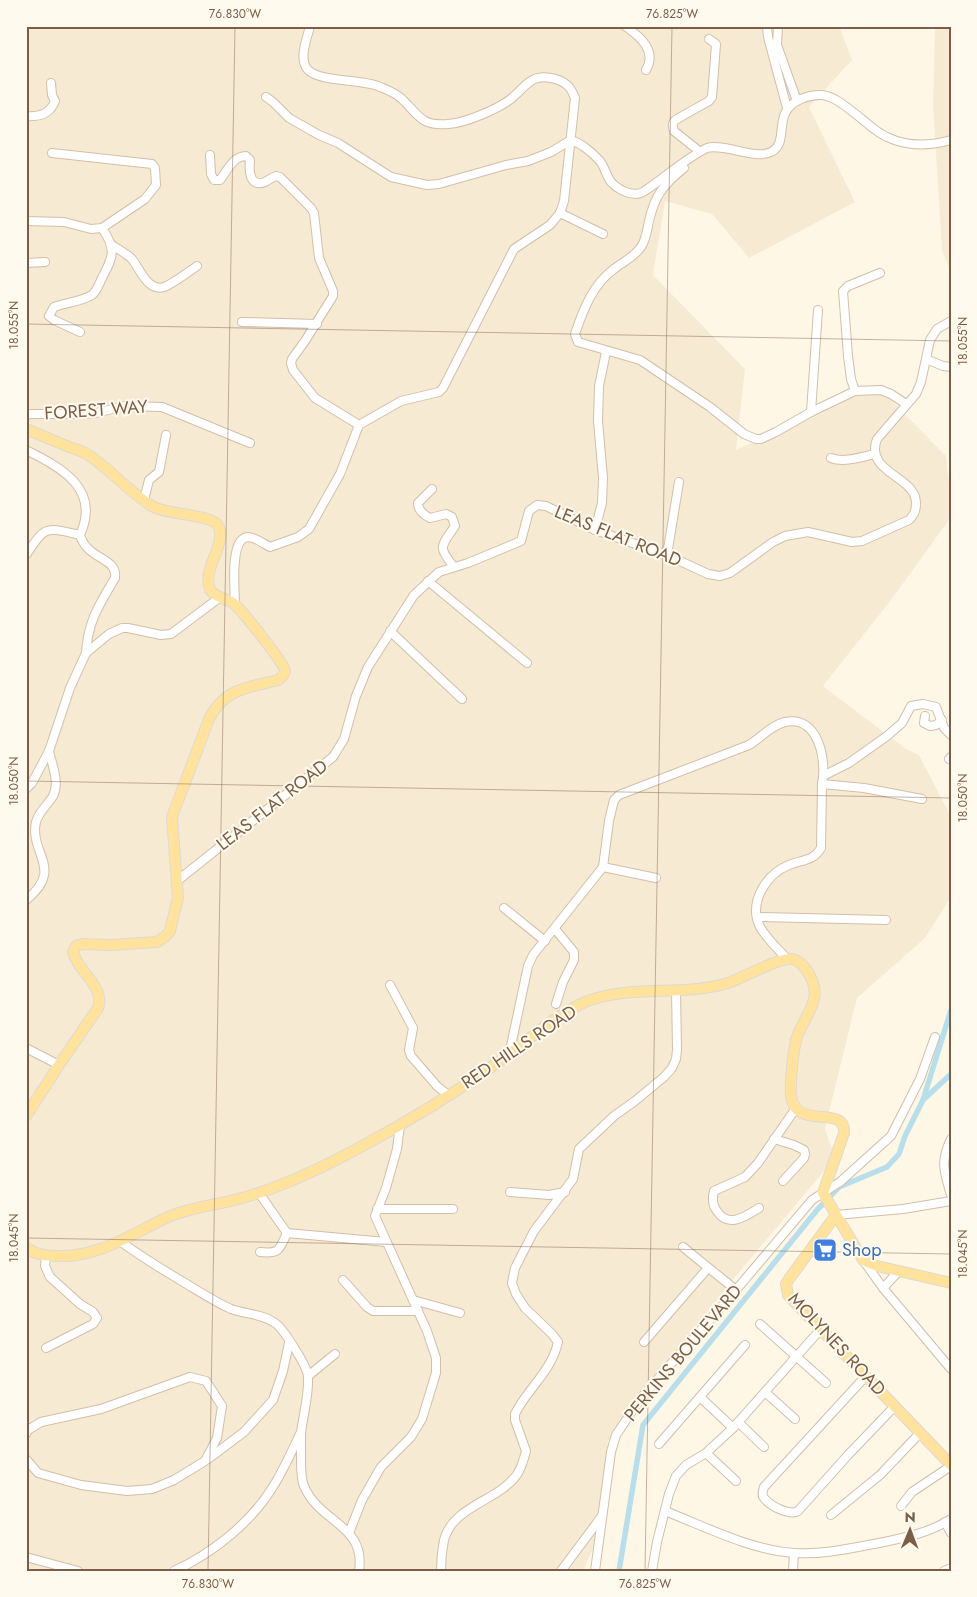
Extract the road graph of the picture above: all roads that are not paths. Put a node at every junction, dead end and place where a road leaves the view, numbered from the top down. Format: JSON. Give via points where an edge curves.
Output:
{"nodes":[{"id":1,"x":310,"y":26,"type":"edge"},
{"id":2,"x":625,"y":26,"type":"edge"},
{"id":3,"x":767,"y":26,"type":"edge"},
{"id":4,"x":778,"y":26,"type":"edge"},
{"id":5,"x":709,"y":39,"type":"dead end"},
{"id":6,"x":646,"y":70,"type":"dead end"},
{"id":7,"x":51,"y":83,"type":"dead end"},
{"id":8,"x":266,"y":97,"type":"dead end"},
{"id":9,"x":797,"y":101,"type":"junction"},
{"id":10,"x":787,"y":108,"type":"junction"},
{"id":11,"x":26,"y":116,"type":"edge"},
{"id":12,"x":571,"y":140,"type":"junction"},
{"id":13,"x":951,"y":140,"type":"edge"},
{"id":14,"x":700,"y":152,"type":"junction"},
{"id":15,"x":52,"y":153,"type":"dead end"},
{"id":16,"x":210,"y":155,"type":"dead end"},
{"id":17,"x":690,"y":160,"type":"junction"},
{"id":18,"x":560,"y":214,"type":"junction"},
{"id":19,"x":26,"y":221,"type":"edge"},
{"id":20,"x":102,"y":228,"type":"junction"},
{"id":21,"x":603,"y":234,"type":"dead end"},
{"id":22,"x":112,"y":245,"type":"junction"},
{"id":23,"x":45,"y":262,"type":"dead end"},
{"id":24,"x":26,"y":263,"type":"edge"},
{"id":25,"x":198,"y":266,"type":"dead end"},
{"id":26,"x":880,"y":273,"type":"dead end"},
{"id":27,"x":818,"y":310,"type":"dead end"},
{"id":28,"x":951,"y":321,"type":"edge"},
{"id":29,"x":242,"y":322,"type":"dead end"},
{"id":30,"x":316,"y":324,"type":"junction"},
{"id":31,"x":80,"y":332,"type":"dead end"},
{"id":32,"x":606,"y":352,"type":"junction"},
{"id":33,"x":926,"y":359,"type":"junction"},
{"id":34,"x":951,"y":367,"type":"edge"},
{"id":35,"x":855,"y":391,"type":"junction"},
{"id":36,"x":906,"y":404,"type":"junction"},
{"id":37,"x":811,"y":412,"type":"junction"},
{"id":38,"x":26,"y":416,"type":"edge"},
{"id":39,"x":359,"y":425,"type":"junction"},
{"id":40,"x":26,"y":429,"type":"edge"},
{"id":41,"x":166,"y":435,"type":"dead end"},
{"id":42,"x":250,"y":444,"type":"dead end"},
{"id":43,"x":26,"y":450,"type":"edge"},
{"id":44,"x":875,"y":454,"type":"junction"},
{"id":45,"x":830,"y":458,"type":"dead end"},
{"id":46,"x":679,"y":482,"type":"dead end"},
{"id":47,"x":432,"y":490,"type":"dead end"},
{"id":48,"x":144,"y":500,"type":"junction"},
{"id":49,"x":596,"y":530,"type":"junction"},
{"id":50,"x":80,"y":535,"type":"junction"},
{"id":51,"x":667,"y":554,"type":"junction"},
{"id":52,"x":26,"y":555,"type":"edge"},
{"id":53,"x":454,"y":567,"type":"junction"},
{"id":54,"x":428,"y":581,"type":"junction"},
{"id":55,"x":219,"y":598,"type":"junction"},
{"id":56,"x":235,"y":604,"type":"junction"},
{"id":57,"x":390,"y":631,"type":"junction"},
{"id":58,"x":86,"y":653,"type":"junction"},
{"id":59,"x":526,"y":663,"type":"dead end"},
{"id":60,"x":462,"y":699,"type":"dead end"},
{"id":61,"x":925,"y":716,"type":"dead end"},
{"id":62,"x":942,"y":720,"type":"junction"},
{"id":63,"x":951,"y":735,"type":"edge"},
{"id":64,"x":49,"y":751,"type":"junction"},
{"id":65,"x":822,"y":780,"type":"junction"},
{"id":66,"x":26,"y":789,"type":"edge"},
{"id":67,"x":922,"y":799,"type":"dead end"},
{"id":68,"x":603,"y":868,"type":"junction"},
{"id":69,"x":656,"y":878,"type":"dead end"},
{"id":70,"x":177,"y":880,"type":"junction"},
{"id":71,"x":26,"y":900,"type":"edge"},
{"id":72,"x":504,"y":908,"type":"dead end"},
{"id":73,"x":758,"y":917,"type":"junction"},
{"id":74,"x":886,"y":920,"type":"dead end"},
{"id":75,"x":555,"y":929,"type":"junction"},
{"id":76,"x":545,"y":941,"type":"junction"},
{"id":77,"x":788,"y":960,"type":"junction"},
{"id":78,"x":390,"y":985,"type":"dead end"},
{"id":79,"x":676,"y":990,"type":"junction"},
{"id":80,"x":556,"y":1004,"type":"dead end"},
{"id":81,"x":935,"y":1037,"type":"dead end"},
{"id":82,"x":26,"y":1048,"type":"edge"},
{"id":83,"x":509,"y":1055,"type":"junction"},
{"id":84,"x":59,"y":1065,"type":"junction"},
{"id":85,"x":448,"y":1095,"type":"junction"},
{"id":86,"x":796,"y":1108,"type":"junction"},
{"id":87,"x":26,"y":1116,"type":"edge"},
{"id":88,"x":400,"y":1125,"type":"junction"},
{"id":89,"x":774,"y":1139,"type":"junction"},
{"id":90,"x":951,"y":1139,"type":"edge"},
{"id":91,"x":783,"y":1181,"type":"dead end"},
{"id":92,"x":510,"y":1192,"type":"dead end"},
{"id":93,"x":565,"y":1192,"type":"junction"},
{"id":94,"x":259,"y":1193,"type":"junction"},
{"id":95,"x":951,"y":1195,"type":"edge"},
{"id":96,"x":825,"y":1197,"type":"junction"},
{"id":97,"x":951,"y":1201,"type":"edge"},
{"id":98,"x":453,"y":1208,"type":"dead end"},
{"id":99,"x":759,"y":1208,"type":"dead end"},
{"id":100,"x":377,"y":1209,"type":"junction"},
{"id":101,"x":836,"y":1214,"type":"junction"},
{"id":102,"x":286,"y":1233,"type":"junction"},
{"id":103,"x":121,"y":1242,"type":"junction"},
{"id":104,"x":386,"y":1242,"type":"junction"},
{"id":105,"x":683,"y":1247,"type":"dead end"},
{"id":106,"x":29,"y":1252,"type":"edge"},
{"id":107,"x":260,"y":1252,"type":"dead end"},
{"id":108,"x":46,"y":1255,"type":"junction"},
{"id":109,"x":862,"y":1260,"type":"junction"},
{"id":110,"x":708,"y":1268,"type":"junction"},
{"id":111,"x":899,"y":1271,"type":"junction"},
{"id":112,"x":343,"y":1280,"type":"dead end"},
{"id":113,"x":951,"y":1283,"type":"edge"},
{"id":114,"x":883,"y":1288,"type":"junction"},
{"id":115,"x":736,"y":1290,"type":"junction"},
{"id":116,"x":414,"y":1300,"type":"junction"},
{"id":117,"x":418,"y":1311,"type":"junction"},
{"id":118,"x":460,"y":1313,"type":"dead end"},
{"id":119,"x":760,"y":1324,"type":"dead end"},
{"id":120,"x":820,"y":1330,"type":"junction"},
{"id":121,"x":644,"y":1342,"type":"dead end"},
{"id":122,"x":289,"y":1343,"type":"junction"},
{"id":123,"x":745,"y":1345,"type":"dead end"},
{"id":124,"x":46,"y":1348,"type":"dead end"},
{"id":125,"x":335,"y":1354,"type":"dead end"},
{"id":126,"x":795,"y":1356,"type":"junction"},
{"id":127,"x":951,"y":1369,"type":"edge"},
{"id":128,"x":308,"y":1376,"type":"junction"},
{"id":129,"x":866,"y":1377,"type":"junction"},
{"id":130,"x":826,"y":1383,"type":"dead end"},
{"id":131,"x":765,"y":1392,"type":"junction"},
{"id":132,"x":700,"y":1398,"type":"junction"},
{"id":133,"x":895,"y":1406,"type":"junction"},
{"id":134,"x":795,"y":1419,"type":"dead end"},
{"id":135,"x":736,"y":1425,"type":"junction"},
{"id":136,"x":301,"y":1432,"type":"junction"},
{"id":137,"x":920,"y":1433,"type":"junction"},
{"id":138,"x":26,"y":1434,"type":"edge"},
{"id":139,"x":659,"y":1444,"type":"dead end"},
{"id":140,"x":764,"y":1447,"type":"dead end"},
{"id":141,"x":706,"y":1453,"type":"junction"},
{"id":142,"x":26,"y":1458,"type":"edge"},
{"id":143,"x":205,"y":1461,"type":"junction"},
{"id":144,"x":951,"y":1466,"type":"edge"},
{"id":145,"x":736,"y":1480,"type":"dead end"},
{"id":146,"x":900,"y":1506,"type":"dead end"},
{"id":147,"x":665,"y":1511,"type":"junction"},
{"id":148,"x":831,"y":1515,"type":"dead end"},
{"id":149,"x":603,"y":1516,"type":"junction"},
{"id":150,"x":948,"y":1520,"type":"edge"},
{"id":151,"x":349,"y":1533,"type":"junction"},
{"id":152,"x":951,"y":1533,"type":"edge"},
{"id":153,"x":794,"y":1553,"type":"junction"},
{"id":154,"x":26,"y":1557,"type":"edge"},
{"id":155,"x":951,"y":1568,"type":"edge"},
{"id":156,"x":78,"y":1571,"type":"edge"},
{"id":157,"x":174,"y":1571,"type":"edge"},
{"id":158,"x":359,"y":1571,"type":"edge"},
{"id":159,"x":441,"y":1571,"type":"edge"},
{"id":160,"x":561,"y":1571,"type":"edge"},
{"id":161,"x":595,"y":1571,"type":"edge"},
{"id":162,"x":652,"y":1571,"type":"edge"},
{"id":163,"x":793,"y":1571,"type":"edge"},
{"id":164,"x":944,"y":1571,"type":"edge"}],
"edges":[{"from":1,"to":12,"type":"street","via":[[304,57],[308,70],[319,76],[374,84],[393,92],[419,118],[429,122],[449,124],[480,115],[508,101],[533,79],[553,78],[567,84],[575,98]]},
{"from":2,"to":6,"type":"street","via":[[644,42],[650,56]]},
{"from":3,"to":10,"type":"street"},
{"from":4,"to":9,"type":"street","via":[[777,44]]},
{"from":5,"to":14,"type":"street","via":[[716,44],[712,96],[673,122],[672,126]]},
{"from":7,"to":11,"type":"street","via":[[53,107],[42,115]]},
{"from":8,"to":12,"type":"street","via":[[289,118],[338,143],[392,177],[427,185],[528,161]]},
{"from":9,"to":10,"type":"street"},
{"from":9,"to":13,"type":"street","via":[[810,95],[823,95],[843,104],[886,137],[910,144],[930,145]]},
{"from":10,"to":14,"type":"street","via":[[778,146],[771,152],[737,151],[714,146]]},
{"from":12,"to":17,"type":"street","via":[[579,142],[599,160],[612,184],[636,195]]},
{"from":12,"to":18,"type":"street"},
{"from":14,"to":17,"type":"street"},
{"from":15,"to":20,"type":"street","via":[[152,164],[156,168],[156,185],[144,199]]},
{"from":16,"to":30,"type":"street","via":[[214,180],[220,180],[235,159],[246,156],[250,160],[249,173],[253,180],[258,183],[280,177],[311,208],[319,258],[333,291]]},
{"from":17,"to":32,"type":"street","via":[[658,193],[640,249],[597,284],[585,308],[575,334],[578,342]]},
{"from":18,"to":21,"type":"street"},
{"from":18,"to":39,"type":"street","via":[[550,225],[514,249],[443,388],[439,392],[401,401]]},
{"from":19,"to":20,"type":"street"},
{"from":20,"to":22,"type":"street"},
{"from":22,"to":25,"type":"street","via":[[126,253],[148,283],[155,287],[164,287]]},
{"from":22,"to":31,"type":"street","via":[[111,261],[94,293],[80,301],[54,306],[50,312],[49,316],[54,320]]},
{"from":23,"to":24,"type":"street"},
{"from":26,"to":35,"type":"street","via":[[843,291],[849,364]]},
{"from":27,"to":37,"type":"street"},
{"from":28,"to":33,"type":"street","via":[[936,329]]},
{"from":29,"to":30,"type":"street"},
{"from":30,"to":39,"type":"street","via":[[291,363],[315,398]]},
{"from":32,"to":37,"type":"street","via":[[640,360],[744,434],[756,439],[776,432]]},
{"from":32,"to":49,"type":"street","via":[[599,386],[598,421],[603,478]]},
{"from":33,"to":34,"type":"street"},
{"from":33,"to":36,"type":"street","via":[[916,394]]},
{"from":35,"to":36,"type":"street","via":[[881,390]]},
{"from":35,"to":37,"type":"street"},
{"from":36,"to":44,"type":"street","via":[[877,439]]},
{"from":38,"to":42,"type":"street","name":"FOREST WAY","via":[[96,413],[125,406],[162,407]]},
{"from":39,"to":56,"type":"street","via":[[340,474],[309,530],[298,538],[270,546],[251,538],[241,540],[235,557]]},
{"from":40,"to":48,"type":"main road","via":[[88,455]]},
{"from":41,"to":48,"type":"street","via":[[159,472],[149,480]]},
{"from":43,"to":50,"type":"street","via":[[59,467],[78,487],[86,514]]},
{"from":44,"to":45,"type":"street","via":[[852,459]]},
{"from":44,"to":51,"type":"street","name":"LEAS FLAT ROAD","via":[[881,465],[911,488],[916,496],[914,516],[896,527],[852,542],[808,532],[786,536],[730,573],[720,576],[708,574]]},
{"from":46,"to":51,"type":"street"},
{"from":47,"to":53,"type":"street","via":[[418,506],[430,518],[446,514],[452,517],[455,526],[442,550]]},
{"from":48,"to":55,"type":"main road","via":[[153,507],[217,523],[219,541],[211,562],[208,585]]},
{"from":49,"to":51,"type":"street","name":"LEAS FLAT ROAD"},
{"from":49,"to":53,"type":"street","name":"LEAS FLAT ROAD","via":[[546,506],[536,505],[529,511],[521,541]]},
{"from":50,"to":52,"type":"street","via":[[46,530]]},
{"from":50,"to":58,"type":"street","via":[[85,547],[110,563],[116,572],[92,620]]},
{"from":53,"to":54,"type":"street","name":"LEAS FLAT ROAD"},
{"from":54,"to":57,"type":"street","name":"LEAS FLAT ROAD","via":[[414,594]]},
{"from":54,"to":59,"type":"street"},
{"from":55,"to":56,"type":"main road"},
{"from":55,"to":58,"type":"street","via":[[171,634],[122,628]]},
{"from":56,"to":70,"type":"main road","via":[[285,670],[278,680],[235,691],[214,709],[172,817]]},
{"from":57,"to":60,"type":"street"},
{"from":57,"to":70,"type":"street","name":"LEAS FLAT ROAD","via":[[368,667],[344,739],[333,757]]},
{"from":58,"to":64,"type":"street","via":[[70,688]]},
{"from":61,"to":62,"type":"street","via":[[924,723],[930,726]]},
{"from":62,"to":63,"type":"street"},
{"from":62,"to":65,"type":"street","via":[[936,707],[911,706],[902,724]]},
{"from":64,"to":66,"type":"street"},
{"from":64,"to":71,"type":"street","via":[[56,788],[39,813],[36,824],[44,874],[40,888]]},
{"from":65,"to":67,"type":"street"},
{"from":65,"to":68,"type":"street","via":[[822,756],[817,737],[807,726],[796,721],[774,726],[749,745],[619,795],[614,800],[609,821]]},
{"from":65,"to":73,"type":"street","via":[[821,848],[813,858],[788,865],[765,882],[759,894]]},
{"from":68,"to":69,"type":"street"},
{"from":68,"to":75,"type":"street"},
{"from":70,"to":84,"type":"main road","via":[[178,898],[172,926],[157,942],[76,946],[74,959],[91,980],[100,1002]]},
{"from":72,"to":76,"type":"street"},
{"from":73,"to":74,"type":"street"},
{"from":73,"to":77,"type":"street","via":[[760,927]]},
{"from":75,"to":76,"type":"street"},
{"from":75,"to":80,"type":"street","via":[[574,952],[574,960]]},
{"from":76,"to":83,"type":"street","via":[[528,966]]},
{"from":77,"to":79,"type":"main road","name":"RED HILLS ROAD","via":[[775,962],[724,984]]},
{"from":77,"to":86,"type":"main road","via":[[793,959],[806,969],[815,998],[796,1038],[791,1095]]},
{"from":78,"to":85,"type":"street","via":[[413,1028],[409,1050],[412,1056]]},
{"from":79,"to":83,"type":"main road","name":"RED HILLS ROAD","via":[[603,996],[586,1002],[547,1023]]},
{"from":79,"to":93,"type":"street","via":[[677,1050],[672,1068],[579,1149],[573,1179]]},
{"from":81,"to":96,"type":"street","name":"PERKINS BOULEVARD","via":[[920,1079],[891,1136]]},
{"from":82,"to":84,"type":"street"},
{"from":83,"to":85,"type":"main road","name":"RED HILLS ROAD"},
{"from":84,"to":87,"type":"main road"},
{"from":85,"to":88,"type":"main road","name":"RED HILLS ROAD"},
{"from":86,"to":89,"type":"street"},
{"from":86,"to":96,"type":"main road","via":[[808,1116],[838,1119],[844,1127]]},
{"from":88,"to":94,"type":"main road","name":"RED HILLS ROAD","via":[[284,1184]]},
{"from":88,"to":100,"type":"street","via":[[389,1178]]},
{"from":89,"to":91,"type":"street","via":[[794,1145],[805,1154]]},
{"from":89,"to":99,"type":"street","via":[[745,1177],[714,1191],[712,1196],[718,1214],[727,1220],[744,1218]]},
{"from":90,"to":95,"type":"street","via":[[944,1154]]},
{"from":92,"to":93,"type":"street","via":[[549,1195]]},
{"from":93,"to":159,"type":"street","via":[[534,1231],[515,1268],[512,1283],[525,1308],[558,1342],[548,1367],[515,1414],[526,1451],[523,1463],[511,1482],[465,1512],[453,1524],[444,1539]]},
{"from":94,"to":102,"type":"street"},
{"from":94,"to":103,"type":"main road","name":"RED HILLS ROAD","via":[[184,1211]]},
{"from":96,"to":101,"type":"main road"},
{"from":96,"to":115,"type":"street","name":"PERKINS BOULEVARD","via":[[812,1200]]},
{"from":97,"to":101,"type":"street","via":[[903,1209]]},
{"from":98,"to":100,"type":"street"},
{"from":100,"to":104,"type":"street","via":[[375,1216]]},
{"from":101,"to":109,"type":"main road"},
{"from":101,"to":120,"type":"main road","name":"MOLYNES ROAD","via":[[786,1284],[788,1295]]},
{"from":102,"to":104,"type":"street"},
{"from":102,"to":107,"type":"street","via":[[276,1252]]},
{"from":103,"to":108,"type":"main road","name":"RED HILLS ROAD","via":[[81,1254]]},
{"from":103,"to":122,"type":"street","via":[[207,1296],[232,1309],[275,1323]]},
{"from":104,"to":116,"type":"street"},
{"from":105,"to":110,"type":"street"},
{"from":106,"to":108,"type":"main road","name":"RED HILLS ROAD"},
{"from":108,"to":124,"type":"street","via":[[45,1266],[50,1276],[97,1318],[93,1324]]},
{"from":109,"to":111,"type":"main road"},
{"from":109,"to":114,"type":"street"},
{"from":110,"to":115,"type":"street"},
{"from":110,"to":121,"type":"street"},
{"from":111,"to":113,"type":"main road"},
{"from":111,"to":114,"type":"street"},
{"from":112,"to":117,"type":"street","via":[[373,1311]]},
{"from":114,"to":127,"type":"street"},
{"from":115,"to":149,"type":"street","name":"PERKINS BOULEVARD","via":[[640,1398],[616,1435]]},
{"from":116,"to":117,"type":"street"},
{"from":116,"to":118,"type":"street"},
{"from":117,"to":151,"type":"street","via":[[436,1358],[436,1373],[429,1398],[411,1437],[381,1467],[362,1500]]},
{"from":119,"to":126,"type":"street"},
{"from":120,"to":126,"type":"street"},
{"from":120,"to":129,"type":"main road","name":"MOLYNES ROAD"},
{"from":122,"to":128,"type":"street","via":[[301,1357]]},
{"from":122,"to":143,"type":"street","via":[[274,1400],[244,1432]]},
{"from":123,"to":132,"type":"street"},
{"from":125,"to":128,"type":"street"},
{"from":126,"to":130,"type":"street"},
{"from":126,"to":131,"type":"street"},
{"from":128,"to":136,"type":"street"},
{"from":129,"to":133,"type":"main road","name":"MOLYNES ROAD"},
{"from":129,"to":133,"type":"street","via":[[764,1487],[764,1498],[788,1513],[798,1511]]},
{"from":131,"to":134,"type":"street"},
{"from":131,"to":135,"type":"street"},
{"from":132,"to":135,"type":"street"},
{"from":132,"to":139,"type":"street"},
{"from":133,"to":137,"type":"main road","name":"MOLYNES ROAD"},
{"from":135,"to":140,"type":"street"},
{"from":135,"to":141,"type":"street"},
{"from":136,"to":151,"type":"street","via":[[303,1482],[308,1496]]},
{"from":136,"to":157,"type":"street","via":[[274,1486],[245,1522],[210,1550]]},
{"from":137,"to":144,"type":"main road","name":"MOLYNES ROAD"},
{"from":137,"to":148,"type":"street","via":[[880,1475]]},
{"from":138,"to":143,"type":"street","via":[[41,1422],[101,1409],[190,1377],[206,1381],[222,1406],[217,1438]]},
{"from":141,"to":145,"type":"street"},
{"from":141,"to":147,"type":"street","via":[[686,1465],[676,1476]]},
{"from":142,"to":143,"type":"street","via":[[38,1473],[81,1485],[127,1491],[152,1489]]},
{"from":144,"to":146,"type":"street","via":[[912,1492]]},
{"from":147,"to":153,"type":"street","via":[[740,1540]]},
{"from":147,"to":162,"type":"street"},
{"from":149,"to":160,"type":"street"},
{"from":149,"to":161,"type":"street","name":"PERKINS BOULEVARD"},
{"from":150,"to":152,"type":"street"},
{"from":150,"to":153,"type":"street","via":[[922,1533],[889,1541]]},
{"from":151,"to":158,"type":"street","via":[[360,1552]]},
{"from":153,"to":163,"type":"street"},
{"from":154,"to":156,"type":"street"},
{"from":155,"to":164,"type":"street"}]}
